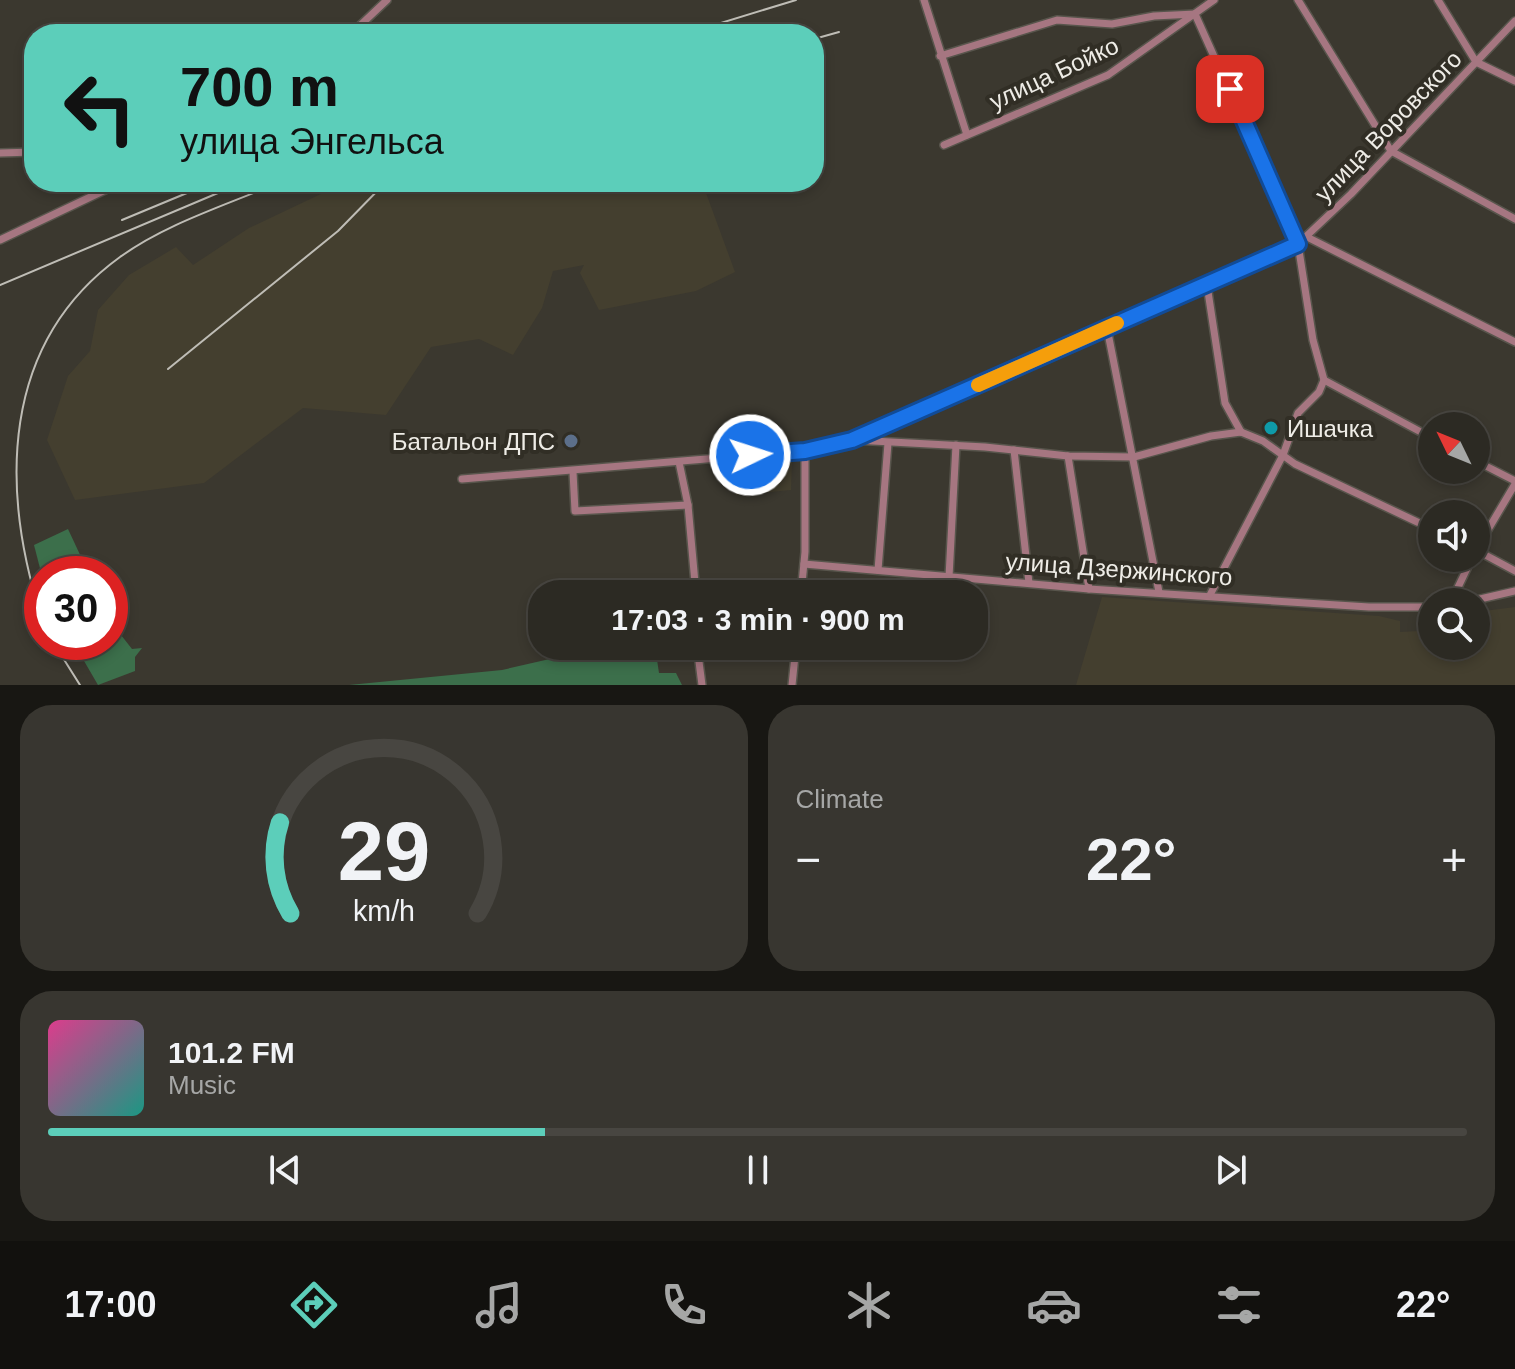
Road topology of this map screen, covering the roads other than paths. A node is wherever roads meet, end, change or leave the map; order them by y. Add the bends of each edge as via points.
1 (387, 0) edge
2 (924, 0) edge
3 (1214, 0) edge
4 (1298, 0) edge
5 (1438, 0) edge
6 (1195, 14) junction
7 (1515, 21) edge
8 (362, 24) edge
9 (940, 56) junction
10 (1476, 62) junction
11 (1515, 81) edge
12 (967, 135) junction
13 (944, 145) dead end
14 (1391, 151) junction
15 (24, 152) edge
16 (0, 153) edge
17 (100, 192) edge
18 (1515, 219) edge
19 (1307, 237) junction
20 (0, 240) edge
21 (1298, 244) junction
22 (1207, 285) junction
23 (1107, 328) junction
24 (1515, 342) edge
25 (1324, 380) junction
26 (1418, 430) edge
27 (1241, 432) junction
28 (852, 440) junction
29 (888, 443) junction
30 (956, 445) junction
31 (1014, 450) junction
32 (805, 451) junction
33 (1283, 455) junction
34 (1068, 456) junction
35 (1134, 457) junction
36 (679, 462) junction
37 (1490, 469) edge
38 (573, 472) junction
39 (462, 479) dead end
40 (1515, 482) edge
41 (688, 505) junction
42 (1418, 522) edge
43 (1490, 526) edge
44 (1490, 558) edge
45 (804, 564) junction
46 (878, 570) junction
47 (1515, 571) edge
48 (949, 577) junction
49 (695, 580) edge
50 (802, 580) edge
51 (1029, 583) junction
52 (1089, 589) junction
53 (1515, 591) edge
54 (1159, 592) junction
55 (1210, 595) junction
56 (1490, 597) edge
57 (1418, 607) edge
58 (699, 660) edge
59 (795, 660) edge
60 (702, 685) edge
61 (792, 685) edge

1 - 8 street
2 - 9 street
3 - 6 street, улица Бойко
4 - 14 street
5 - 10 street
6 - 9 street via 1112,24 1057,20
6 - 12 street, улица Бойко via 1108,75
6 - 21 street
7 - 10 street, улица Воровского
9 - 12 street
10 - 11 street
10 - 14 street, улица Воровского
12 - 13 street, улица Бойко
14 - 18 street
14 - 19 street, улица Воровского
15 - 16 street
17 - 20 street
19 - 21 street, улица Воровского
19 - 24 street
21 - 22 street, улица Воровского
21 - 25 street
22 - 23 street, улица Воровского
22 - 27 street via 1225,403
23 - 28 street, улица Воровского
23 - 35 street
25 - 26 street
25 - 33 street via 1298,413
27 - 33 street
27 - 35 street
28 - 29 street
28 - 32 street, улица Воровского
29 - 30 street
29 - 46 street
30 - 31 street
30 - 48 street
31 - 34 street
31 - 51 street
32 - 36 street, улица Воровского
32 - 45 street
33 - 42 street
33 - 55 street
34 - 35 street
34 - 52 street
35 - 54 street
36 - 38 street, улица Воровского
36 - 41 street
37 - 40 street
38 - 39 street, улица Воровского
38 - 41 street via 575,511
40 - 43 street
41 - 49 street
44 - 47 street
45 - 46 street, улица Дзержинского
45 - 50 street
46 - 48 street, улица Дзержинского
48 - 51 street, улица Дзержинского
51 - 52 street, улица Дзержинского
52 - 54 street, улица Дзержинского
53 - 56 street
54 - 55 street, улица Дзержинского
55 - 57 street, улица Дзержинского
58 - 60 street
59 - 61 street

